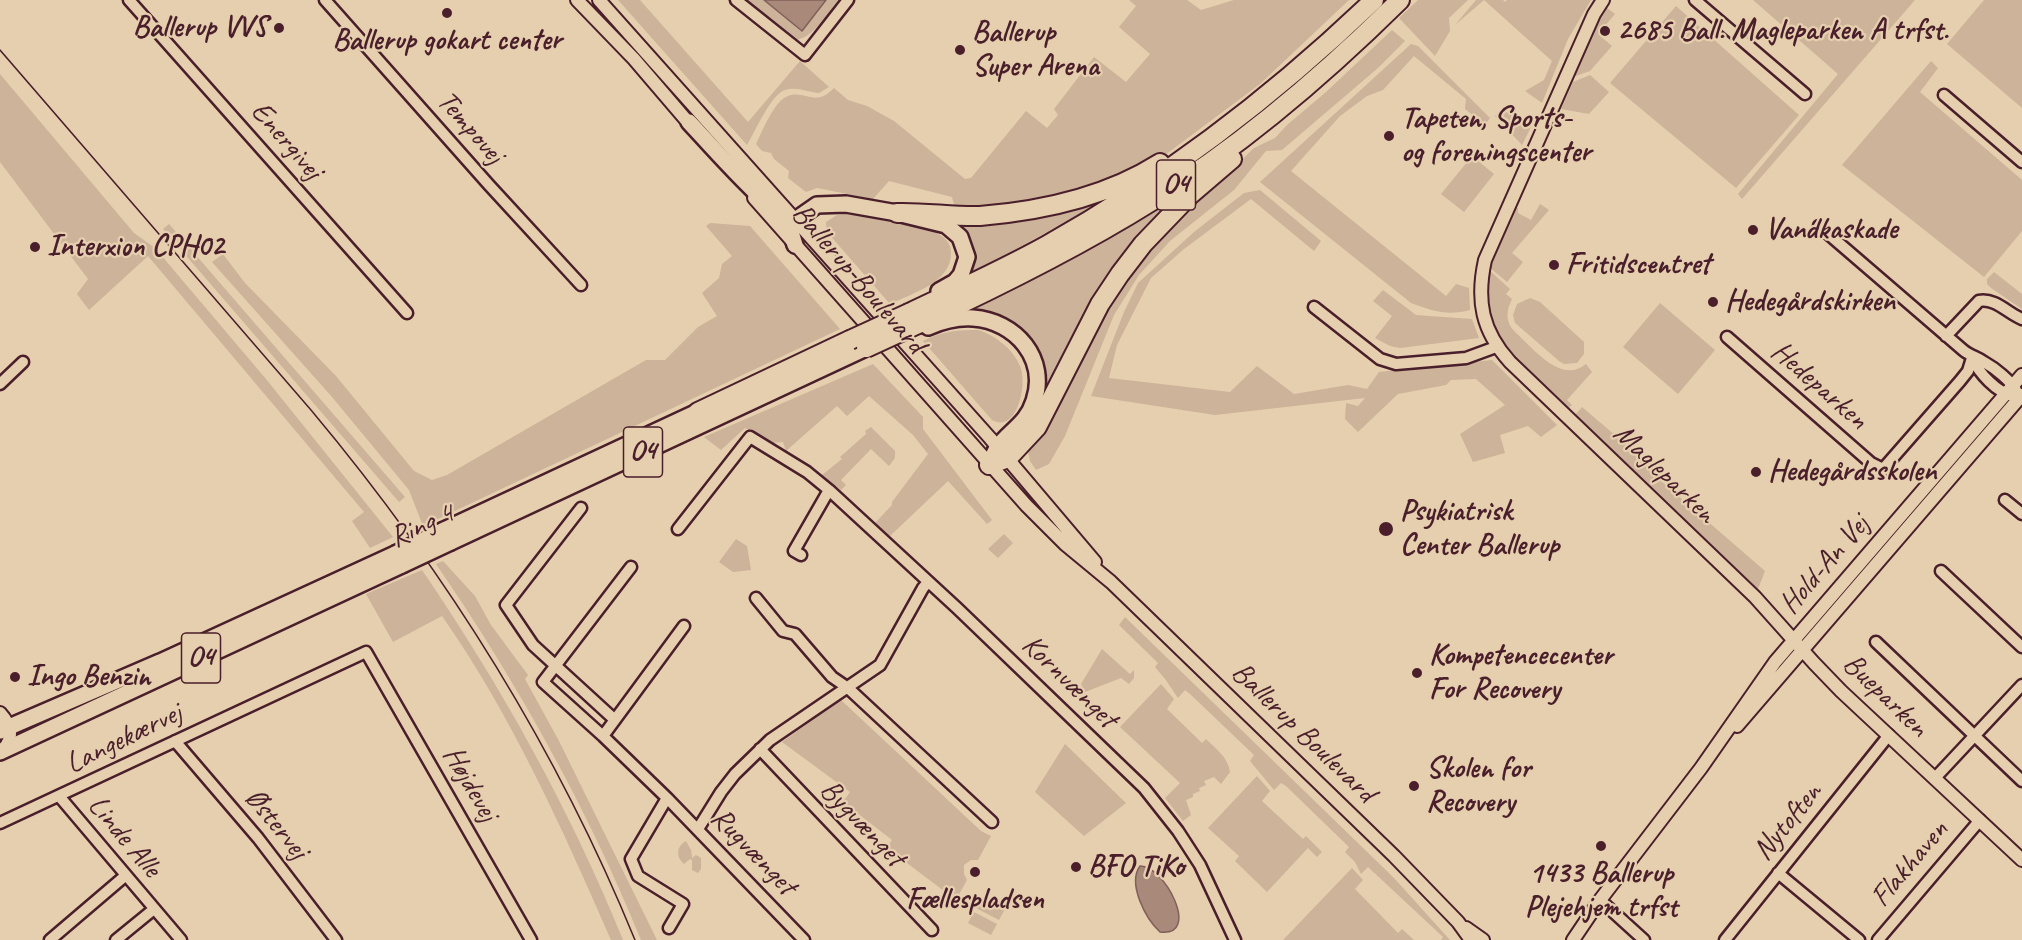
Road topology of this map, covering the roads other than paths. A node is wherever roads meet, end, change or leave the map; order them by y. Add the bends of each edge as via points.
1 (129, 0) edge
2 (325, 0) edge
3 (599, 0) edge
4 (736, 0) edge
5 (848, 0) edge
6 (1374, 0) edge
7 (1400, 0) edge
8 (1603, 0) edge
9 (1695, 0) edge
10 (582, 2) edge
11 (1342, 56) junction
12 (1804, 94) dead end
13 (1944, 95) dead end
14 (1252, 108) junction
15 (689, 122) junction
16 (2022, 162) edge
17 (897, 213) junction
18 (797, 222) junction
19 (1819, 226) dead end
20 (795, 245) junction
21 (581, 285) dead end
22 (1314, 307) dead end
23 (406, 314) dead end
24 (913, 318) junction
25 (2022, 319) edge
26 (1946, 336) junction
27 (1727, 337) dead end
28 (855, 344) junction
29 (1496, 347) junction
30 (1972, 358) junction
31 (23, 362) dead end
32 (2022, 375) edge
33 (0, 384) edge
34 (2015, 393) edge
35 (698, 412) joint
36 (1003, 453) junction
37 (989, 465) junction
38 (829, 490) junction
39 (2005, 500) dead end
40 (581, 508) dead end
41 (2022, 514) edge
42 (678, 530) dead end
43 (448, 536) junction
44 (801, 555) dead end
45 (631, 567) dead end
46 (1941, 572) dead end
47 (928, 582) junction
48 (1111, 582) junction
49 (756, 597) dead end
50 (684, 626) dead end
51 (1876, 642) dead end
52 (1799, 645) junction
53 (2022, 646) edge
54 (366, 652) joint
55 (555, 667) junction
56 (2022, 685) edge
57 (848, 688) junction
58 (0, 713) edge
59 (615, 720) junction
60 (1889, 735) junction
61 (603, 736) junction
62 (1975, 736) junction
63 (175, 741) junction
64 (5, 742) edge
65 (760, 749) junction
66 (1935, 778) junction
67 (2022, 781) edge
68 (59, 796) junction
69 (667, 798) junction
70 (1980, 820) junction
71 (992, 822) dead end
72 (0, 823) edge
73 (698, 829) junction
74 (2022, 860) edge
75 (1778, 873) junction
76 (125, 876) junction
77 (1600, 900) junction
78 (154, 909) junction
79 (1458, 922) junction
80 (669, 928) dead end
81 (932, 930) dead end
82 (1573, 938) edge
83 (50, 940) edge
84 (116, 940) edge
85 (181, 940) edge
86 (336, 940) edge
87 (531, 940) edge
88 (803, 940) edge
89 (1235, 940) edge
90 (1471, 940) edge
91 (1483, 940) edge
92 (1644, 940) edge
93 (1725, 940) edge
94 (1859, 940) edge
95 (1878, 940) edge

1 - 23 street, Energivej
2 - 21 street, Tempovej
3 - 10 street
3 - 18 street, Ballerup Boulevard
4 - 5 street via 805,55
6 - 14 highway, O4
7 - 11 highway, O4
8 - 29 street, Magleparken via 1485,260 1480,283 1482,311
9 - 12 street
10 - 15 street, Ballerup Boulevard
11 - 24 highway, O4 via 1259,126 1153,201 1043,263
11 - 36 highway via 1292,112 1190,195 1143,244 1100,304 1036,427
13 - 16 street
14 - 17 highway via 1153,167 1105,189 1042,208 978,216
14 - 24 highway, O4 via 1143,187 1082,225
15 - 18 main road via 774,210
15 - 20 street, Ballerup Boulevard
17 - 18 main road via 846,204 817,205
17 - 24 main road via 954,230 967,257 955,282
18 - 20 main road via 791,232
18 - 36 street, Ballerup Boulevard
19 - 26 street
20 - 37 street, Ballerup Boulevard
22 - 29 street via 1380,359 1396,364 1467,358
24 - 28 highway, O4, bridge
24 - 36 main road via 996,323 1011,330 1026,345 1038,377 1035,400
25 - 26 street via 1994,302 1979,301
26 - 30 street
27 - 30 street, Hedeparken via 1871,463 1883,469 1960,381
28 - 35 highway, O4
28 - 43 main road, Ring 4 / O4
29 - 52 street, Magleparken via 1755,597
30 - 34 street via 1984,361
31 - 33 street
32 - 34 street, Hold-An Vej
34 - 52 street, Hold-An Vej
35 - 43 main road, Ring 4 / O4
36 - 37 highway
36 - 48 street, Ballerup Boulevard
37 - 48 street, Ballerup Boulevard via 1057,537
38 - 42 street, Kornvænget via 750,437
38 - 44 street via 794,551
38 - 47 street, Kornvænget
39 - 41 street
40 - 55 street via 506,605
43 - 64 main road, Ring 4 / O4, bridge
45 - 55 street, Rugvænget
46 - 53 street
47 - 57 street via 880,665
47 - 89 street, Kornvænget via 1166,813 1200,865
48 - 79 street, Ballerup Boulevard
49 - 57 street via 783,631 795,634 832,676
50 - 59 street
51 - 62 street, Bueparken
52 - 60 street, Bueparken
52 - 77 street, Hold-An Vej
54 - 63 street, Langekærvej
54 - 87 street, Højdevej
55 - 59 street
55 - 61 street, Rugvænget via 543,682
56 - 62 street, Bueparken
57 - 65 street
57 - 71 street
58 - 64 street
59 - 61 street
60 - 66 street, Bueparken
60 - 75 street, Nytoften
61 - 69 street, Rugvænget
62 - 66 street, Bueparken
62 - 67 street, Bueparken
63 - 68 street, Langekærvej
63 - 86 street, Østervej via 258,838
65 - 73 street via 721,792
65 - 81 street, Bygvænget
66 - 70 street, Bueparken
68 - 72 street, Langekærvej
68 - 76 street, Linde Alle
69 - 73 street, Rugvænget
69 - 80 street, Rugvænget via 631,859 638,876 683,904
70 - 74 street, Bueparken
70 - 95 street, Flakhaven
73 - 88 street, Rugvænget
75 - 93 street, Nytoften
75 - 94 street, Flakhaven
76 - 78 street, Linde Alle
76 - 83 street
77 - 82 street, Hold-An Vej
77 - 92 street
78 - 84 street, Linde Alle
78 - 85 street, Linde Alle
79 - 90 street, Ballerup Boulevard
79 - 91 street, Ballerup Boulevard

